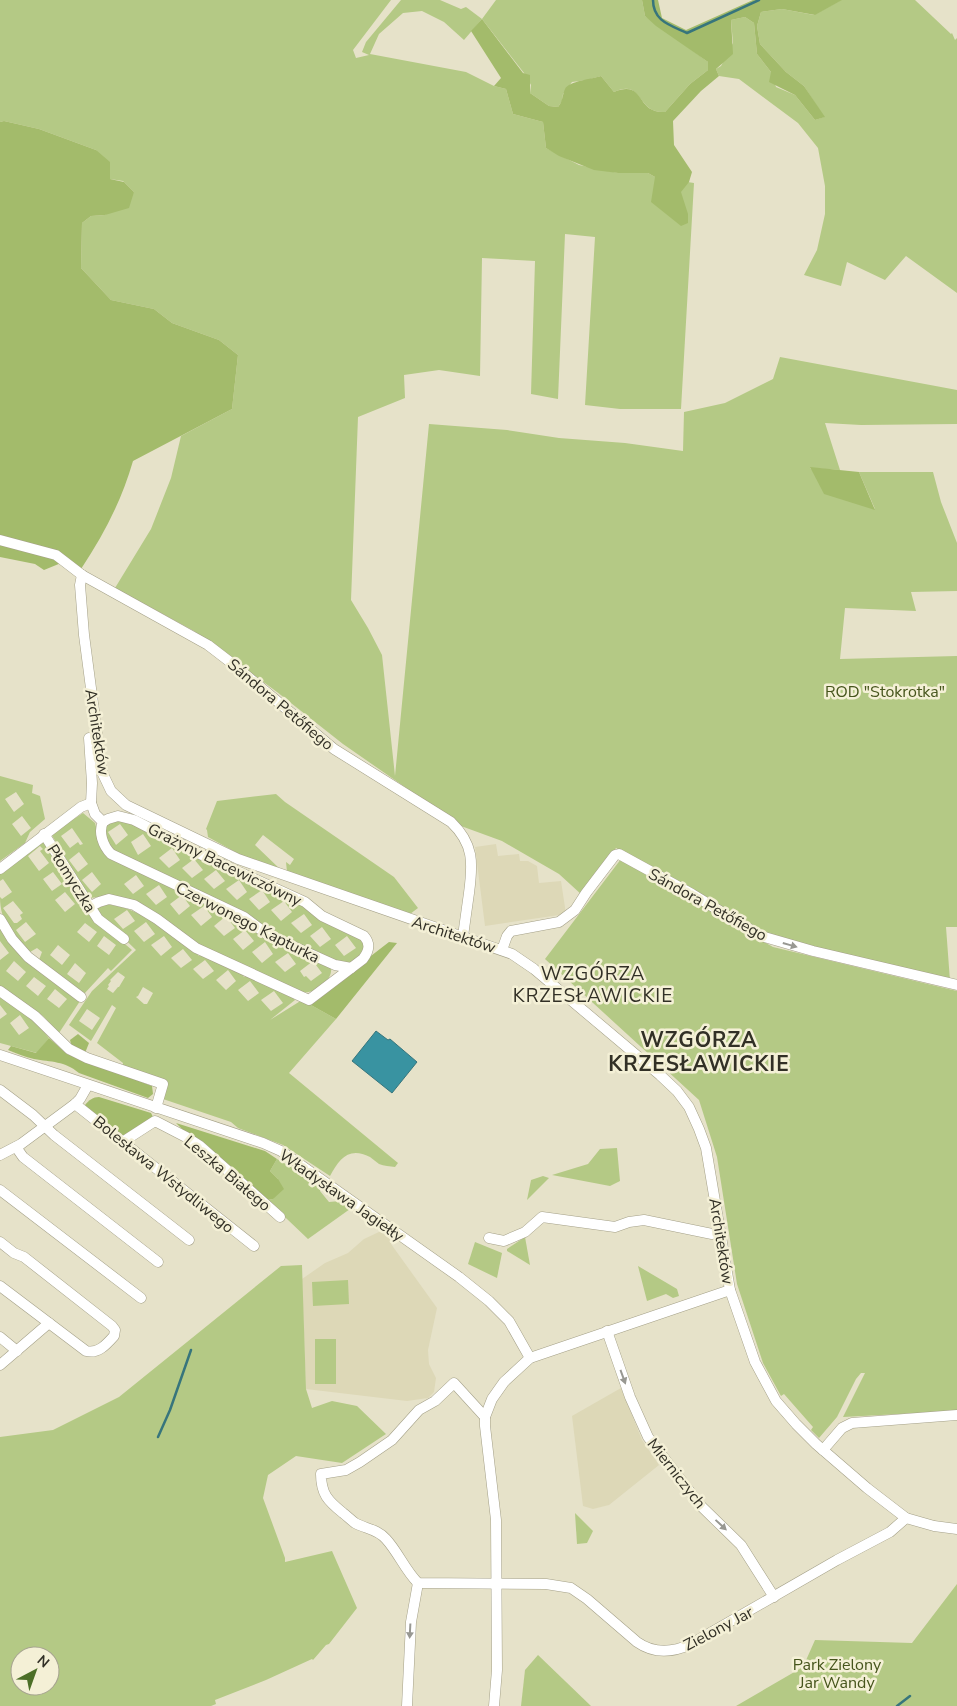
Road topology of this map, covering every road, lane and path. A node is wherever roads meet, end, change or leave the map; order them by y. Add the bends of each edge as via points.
1 (0, 540) edge
2 (82, 575) junction
3 (89, 738) dead end
4 (92, 803) junction
5 (104, 822) junction
6 (44, 834) junction
7 (0, 869) edge
8 (91, 906) junction
9 (0, 919) edge
10 (463, 936) junction
11 (124, 939) dead end
12 (502, 950) junction
13 (335, 965) junction
14 (351, 968) junction
15 (335, 981) junction
16 (957, 985) edge
17 (0, 991) edge
18 (80, 997) dead end
19 (0, 1056) edge
20 (88, 1085) junction
21 (0, 1090) edge
22 (75, 1104) junction
23 (156, 1108) junction
24 (44, 1127) junction
25 (124, 1141) junction
26 (6, 1149) edge
27 (0, 1190) edge
28 (280, 1217) dead end
29 (720, 1233) junction
30 (489, 1238) dead end
31 (189, 1240) dead end
32 (0, 1242) edge
33 (254, 1246) dead end
34 (158, 1262) dead end
35 (0, 1286) edge
36 (730, 1290) junction
37 (140, 1298) dead end
38 (49, 1323) junction
39 (607, 1331) junction
40 (0, 1337) edge
41 (17, 1351) junction
42 (530, 1358) junction
43 (0, 1365) edge
44 (957, 1415) edge
45 (485, 1417) junction
46 (823, 1450) junction
47 (906, 1518) junction
48 (957, 1529) edge
49 (418, 1583) junction
50 (498, 1584) junction
51 (774, 1597) junction
52 (407, 1706) edge
53 (494, 1706) edge

1 - 2 street, Sándora Petőfiego via 56,556
2 - 10 street, Sándora Petőfiego via 208,646 234,664 334,750 442,816 460,831 470,851 472,867
2 - 10 street, Architektów via 84,635 102,772 107,786 117,798 238,859
3 - 4 street
4 - 5 street via 95,814
4 - 6 street via 81,806
5 - 13 street, Czerwonego Kapturka via 100,833 111,854 244,917 268,934
5 - 14 street, Grażyny Bacewiczówny via 118,816 134,820 305,902 322,916 361,934 368,941 367,954
6 - 7 street
6 - 8 street, Płomyczka
8 - 11 street, Płomyczka via 98,919
8 - 15 street via 109,900 134,905 196,948 310,1000
9 - 18 street via 28,957
10 - 12 street, Architektów
12 -> 16 street, Sándora Petőfiego via 511,931 559,922 575,910 615,855 619,854 761,936
12 - 29 street, Architektów via 534,969 680,1095 706,1148
13 - 14 street, Czerwonego Kapturka
13 - 15 street, Czerwonego Kapturka
14 - 15 street
17 - 23 street via 35,1016 69,1050 163,1084
19 - 20 street, Władysława Jagiełły
20 - 22 street
20 - 23 street, Władysława Jagiełły
21 - 24 street
22 - 24 street
22 - 25 street, Bolesława Wstydliwego
23 - 42 street, Władysława Jagiełły via 271,1146 296,1160 485,1297 513,1326
24 - 26 street
24 - 31 street
25 - 28 street, Leszka Białego via 155,1120 200,1146
25 - 33 street, Bolesława Wstydliwego
26 - 34 street via 23,1157
27 - 37 street
29 - 30 street via 644,1220 615,1227 542,1216 531,1228 504,1242
29 - 36 street, Architektów
32 - 38 street via 24,1257 115,1330 112,1339 98,1351 91,1352
35 - 38 street
36 - 39 street
36 - 46 street, Architektów via 754,1362 767,1386 786,1413
38 - 41 street
39 - 42 street
39 -> 51 street, Mierniczych via 648,1438 701,1506 741,1545
40 - 41 street
41 - 43 street
42 - 45 street via 504,1382
44 - 46 street via 852,1423 842,1428
45 - 49 street via 454,1383 435,1401 419,1410 392,1440 360,1462 346,1470 321,1474 321,1485 330,1502 355,1522 376,1530 386,1539
45 - 50 street via 496,1520
46 - 47 street, Architektów
47 - 48 street, Architektów
47 - 51 street, Zielony Jar via 890,1532
49 - 50 street, Zielony Jar
49 -> 52 street via 411,1622
50 - 51 street, Zielony Jar via 546,1584 571,1588 637,1642 654,1651 683,1648
50 - 53 street

